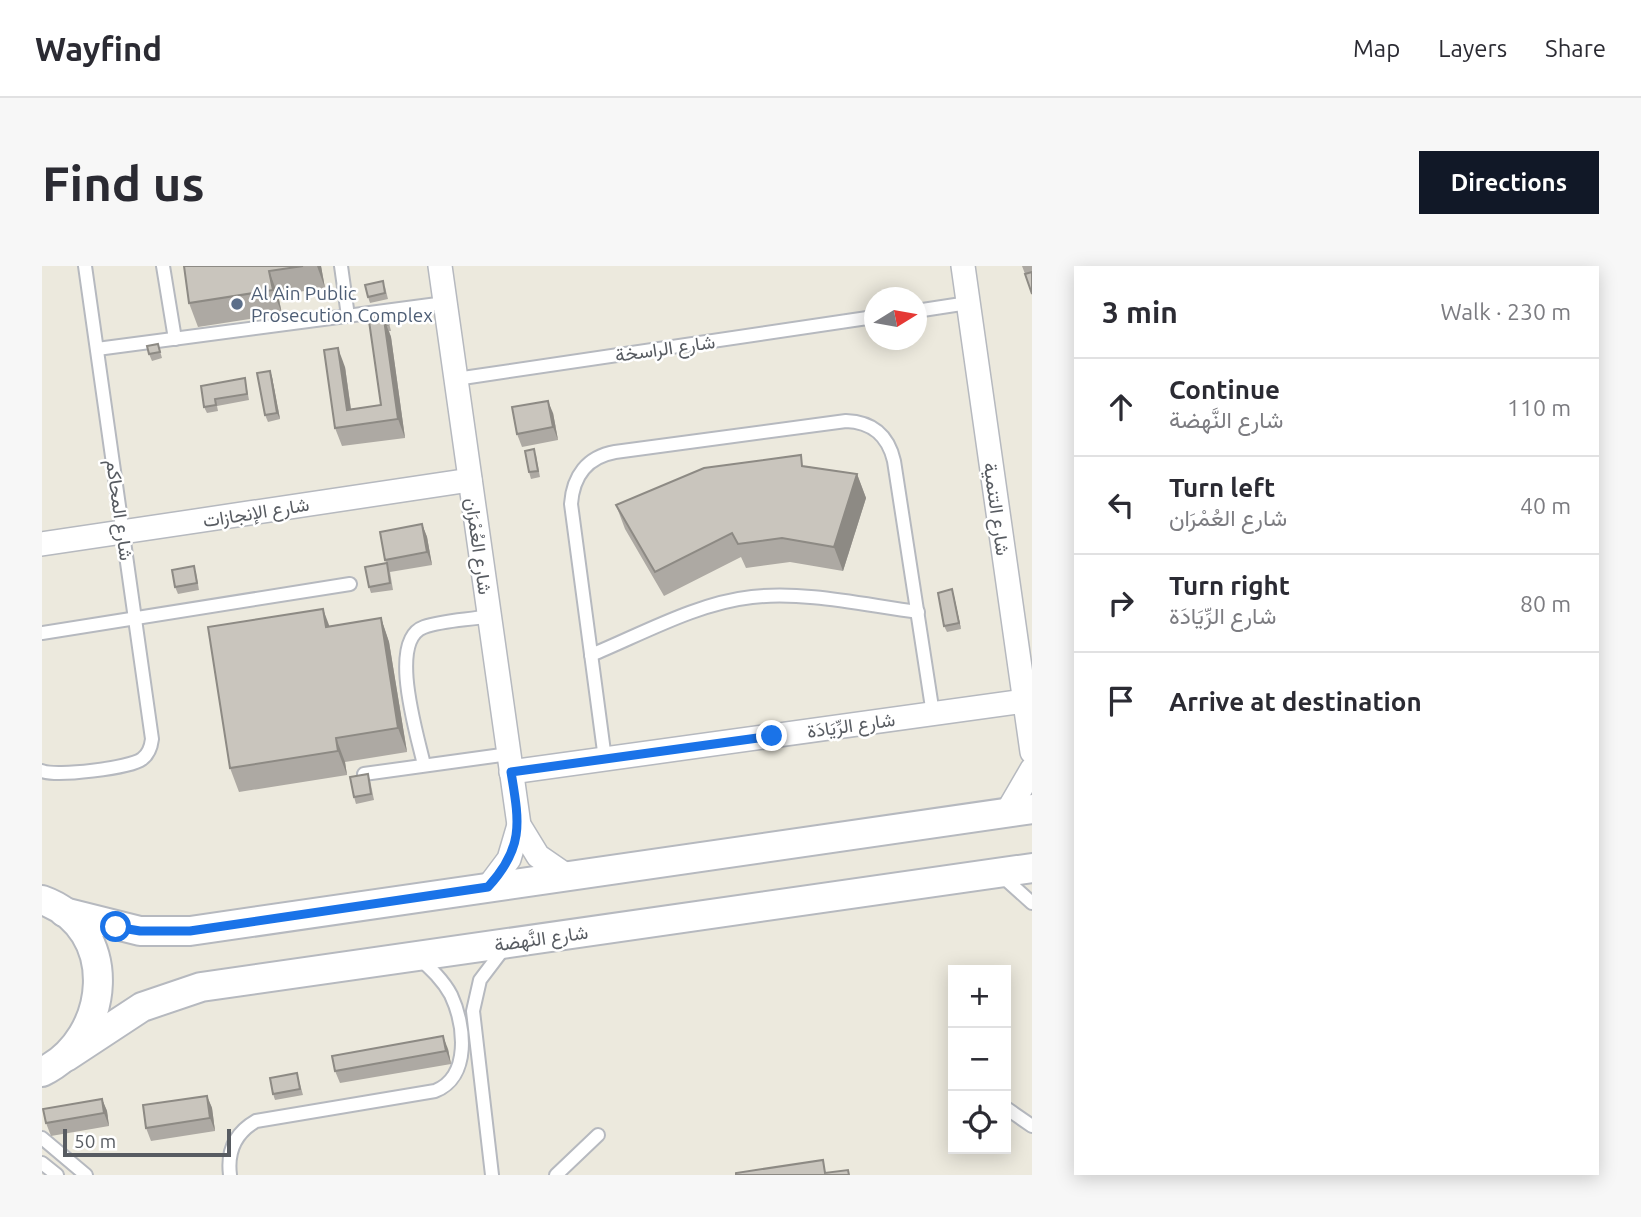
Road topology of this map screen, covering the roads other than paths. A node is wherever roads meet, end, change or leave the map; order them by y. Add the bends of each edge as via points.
1 (85, 266) edge
2 (163, 266) edge
3 (341, 266) edge
4 (440, 266) edge
5 (963, 266) edge
6 (445, 303) junction
7 (968, 303) junction
8 (927, 309) edge
9 (348, 316) junction
10 (864, 318) edge
11 (175, 339) junction
12 (97, 349) junction
13 (456, 379) junction
14 (470, 480) junction
15 (123, 532) junction
16 (42, 544) edge
17 (350, 584) dead end
18 (918, 612) junction
19 (489, 616) junction
20 (135, 617) junction
21 (42, 632) edge
22 (591, 655) junction
23 (1024, 701) junction
24 (933, 714) junction
25 (1032, 752) edge
26 (605, 759) junction
27 (510, 763) junction
28 (424, 765) junction
29 (1032, 769) edge
30 (42, 771) edge
31 (364, 774) edge
32 (1019, 811) edge
33 (519, 825) junction
34 (1032, 867) edge
35 (996, 873) junction
36 (567, 876) junction
37 (488, 887) junction
38 (50, 902) edge
39 (1032, 903) edge
40 (510, 942) junction
41 (416, 956) junction
42 (475, 1036) junction
43 (460, 1038) junction
44 (66, 1057) junction
45 (42, 1072) edge
46 (1011, 1111) edge
47 (1032, 1126) edge
48 (598, 1135) dead end
49 (42, 1138) edge
50 (42, 1163) edge
51 (57, 1175) edge
52 (86, 1175) edge
53 (230, 1175) edge
54 (492, 1175) edge
55 (556, 1175) edge

1 - 12 lane, شارع المحاكم
2 - 11 lane
3 - 9 lane
4 - 6 street, شارع العُمْرَان
5 - 7 street, شارع التنمية
6 - 9 lane
6 - 13 street, شارع العُمْرَان
7 - 8 lane
7 - 23 street, شارع التنمية
9 - 11 lane
10 - 13 lane, شارع الراسخة
11 - 12 lane
12 - 15 lane, شارع المحاكم
13 - 14 street, شارع العُمْرَان
14 - 15 street, شارع الإنجازات
14 - 19 street, شارع العُمْرَان
15 - 16 street, شارع الإنجازات
15 - 20 lane, شارع المحاكم
17 - 20 lane
18 - 22 lane via 793,596 751,597 712,606
18 - 22 lane via 891,449 873,427 860,421 832,422 615,452 590,461 576,480 571,504
18 - 24 lane
19 - 27 street, شارع العُمْرَان
19 - 28 lane via 424,627 411,637 407,685
20 - 21 lane
20 - 30 lane, شارع المحاكم via 152,739 148,753 136,762 60,774
22 - 26 lane
23 - 24 street, شارع الرِّيَادَة
23 - 25 street, شارع التنمية
24 - 26 street, شارع الرِّيَادَة
26 - 27 street, شارع الرِّيَادَة
27 - 28 lane
27 - 33 street, شارع العُمْرَان
28 - 31 lane
29 - 32 street
32 - 36 street
33 - 36 street, شارع العُمْرَان via 538,856
33 - 37 street, شارع العُمْرَان via 509,859
34 - 35 street, شارع النَّهضة
35 - 39 lane
35 - 40 street, شارع النَّهضة
36 - 37 street
37 - 38 street via 166,932 116,927
38 - 44 street via 83,932 95,957 99,984 96,1011 85,1036
40 - 41 street, شارع النَّهضة
40 - 42 lane via 488,967 475,993
41 - 43 lane via 451,995
41 - 44 street, شارع النَّهضة via 211,985 172,995 118,1020
42 - 43 lane
42 - 54 lane
43 - 53 lane via 460,1067 446,1087 256,1121 232,1146
44 - 45 street, شارع النَّهضة
46 - 47 lane
48 - 55 lane
49 - 52 lane
50 - 51 lane

